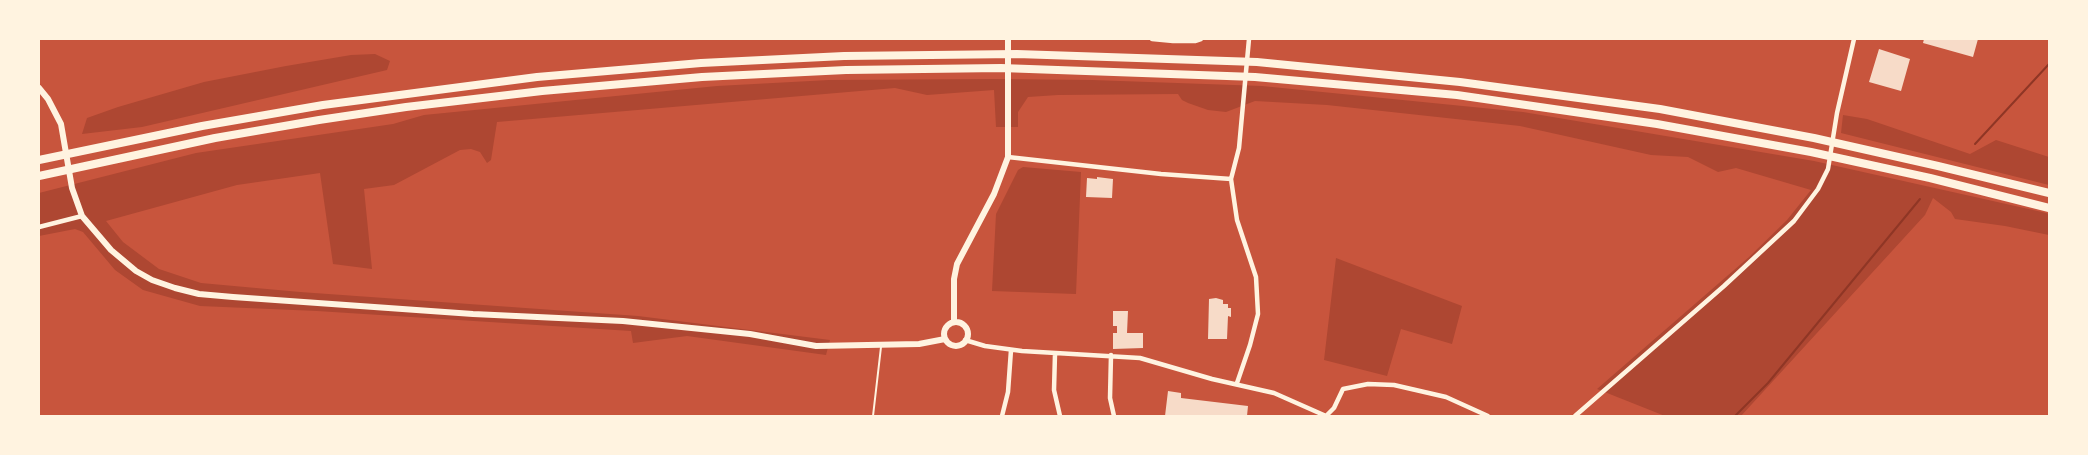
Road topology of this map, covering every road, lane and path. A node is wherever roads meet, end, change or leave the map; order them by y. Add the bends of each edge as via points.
1 (1008, 39) edge
2 (1152, 39) edge
3 (1201, 39) edge
4 (1249, 39) edge
5 (1854, 39) edge
6 (39, 88) edge
7 (1008, 157) junction
8 (39, 160) edge
9 (39, 176) edge
10 (1231, 179) junction
11 (2049, 193) edge
12 (2049, 208) edge
13 (82, 216) junction
14 (39, 227) edge
15 (954, 322) junction
16 (945, 339) junction
17 (966, 340) junction
18 (881, 346) junction
19 (1011, 350) junction
20 (1055, 354) junction
21 (1111, 355) junction
22 (1237, 383) junction
23 (873, 416) edge
24 (1002, 416) edge
25 (1060, 416) edge
26 (1114, 416) edge
27 (1326, 416) edge
28 (1488, 416) edge
29 (1575, 416) edge

1 - 7 main road
2 - 3 street
4 - 10 street via 1239,148
5 - 29 street via 1828,169 1818,189 1794,220
6 - 13 main road via 62,124 72,188
7 - 10 street
7 - 15 main road via 994,194 957,264
8 - 11 highway via 323,105 537,77 820,57 1017,54 1236,61 1460,82 1660,109 1814,138
9 - 12 highway via 320,120 542,91 846,70 1017,68 1255,77 1457,95 1657,123 1811,152
10 - 22 street via 1237,220 1256,278 1257,314
13 - 14 street
13 - 18 main road via 135,271 199,294 623,321 750,334 816,346
15 - 16 main road via 946,326
15 - 17 main road via 966,328
16 - 17 main road via 954,345
16 - 18 main road
17 - 19 street
18 - 23 lane
19 - 20 street
19 - 24 street
20 - 21 street
20 - 25 street via 1054,390
21 - 22 street via 1140,358
21 - 26 street via 1110,398
22 - 27 street via 1274,393
27 - 28 street via 1343,388 1368,384 1394,385 1446,397

